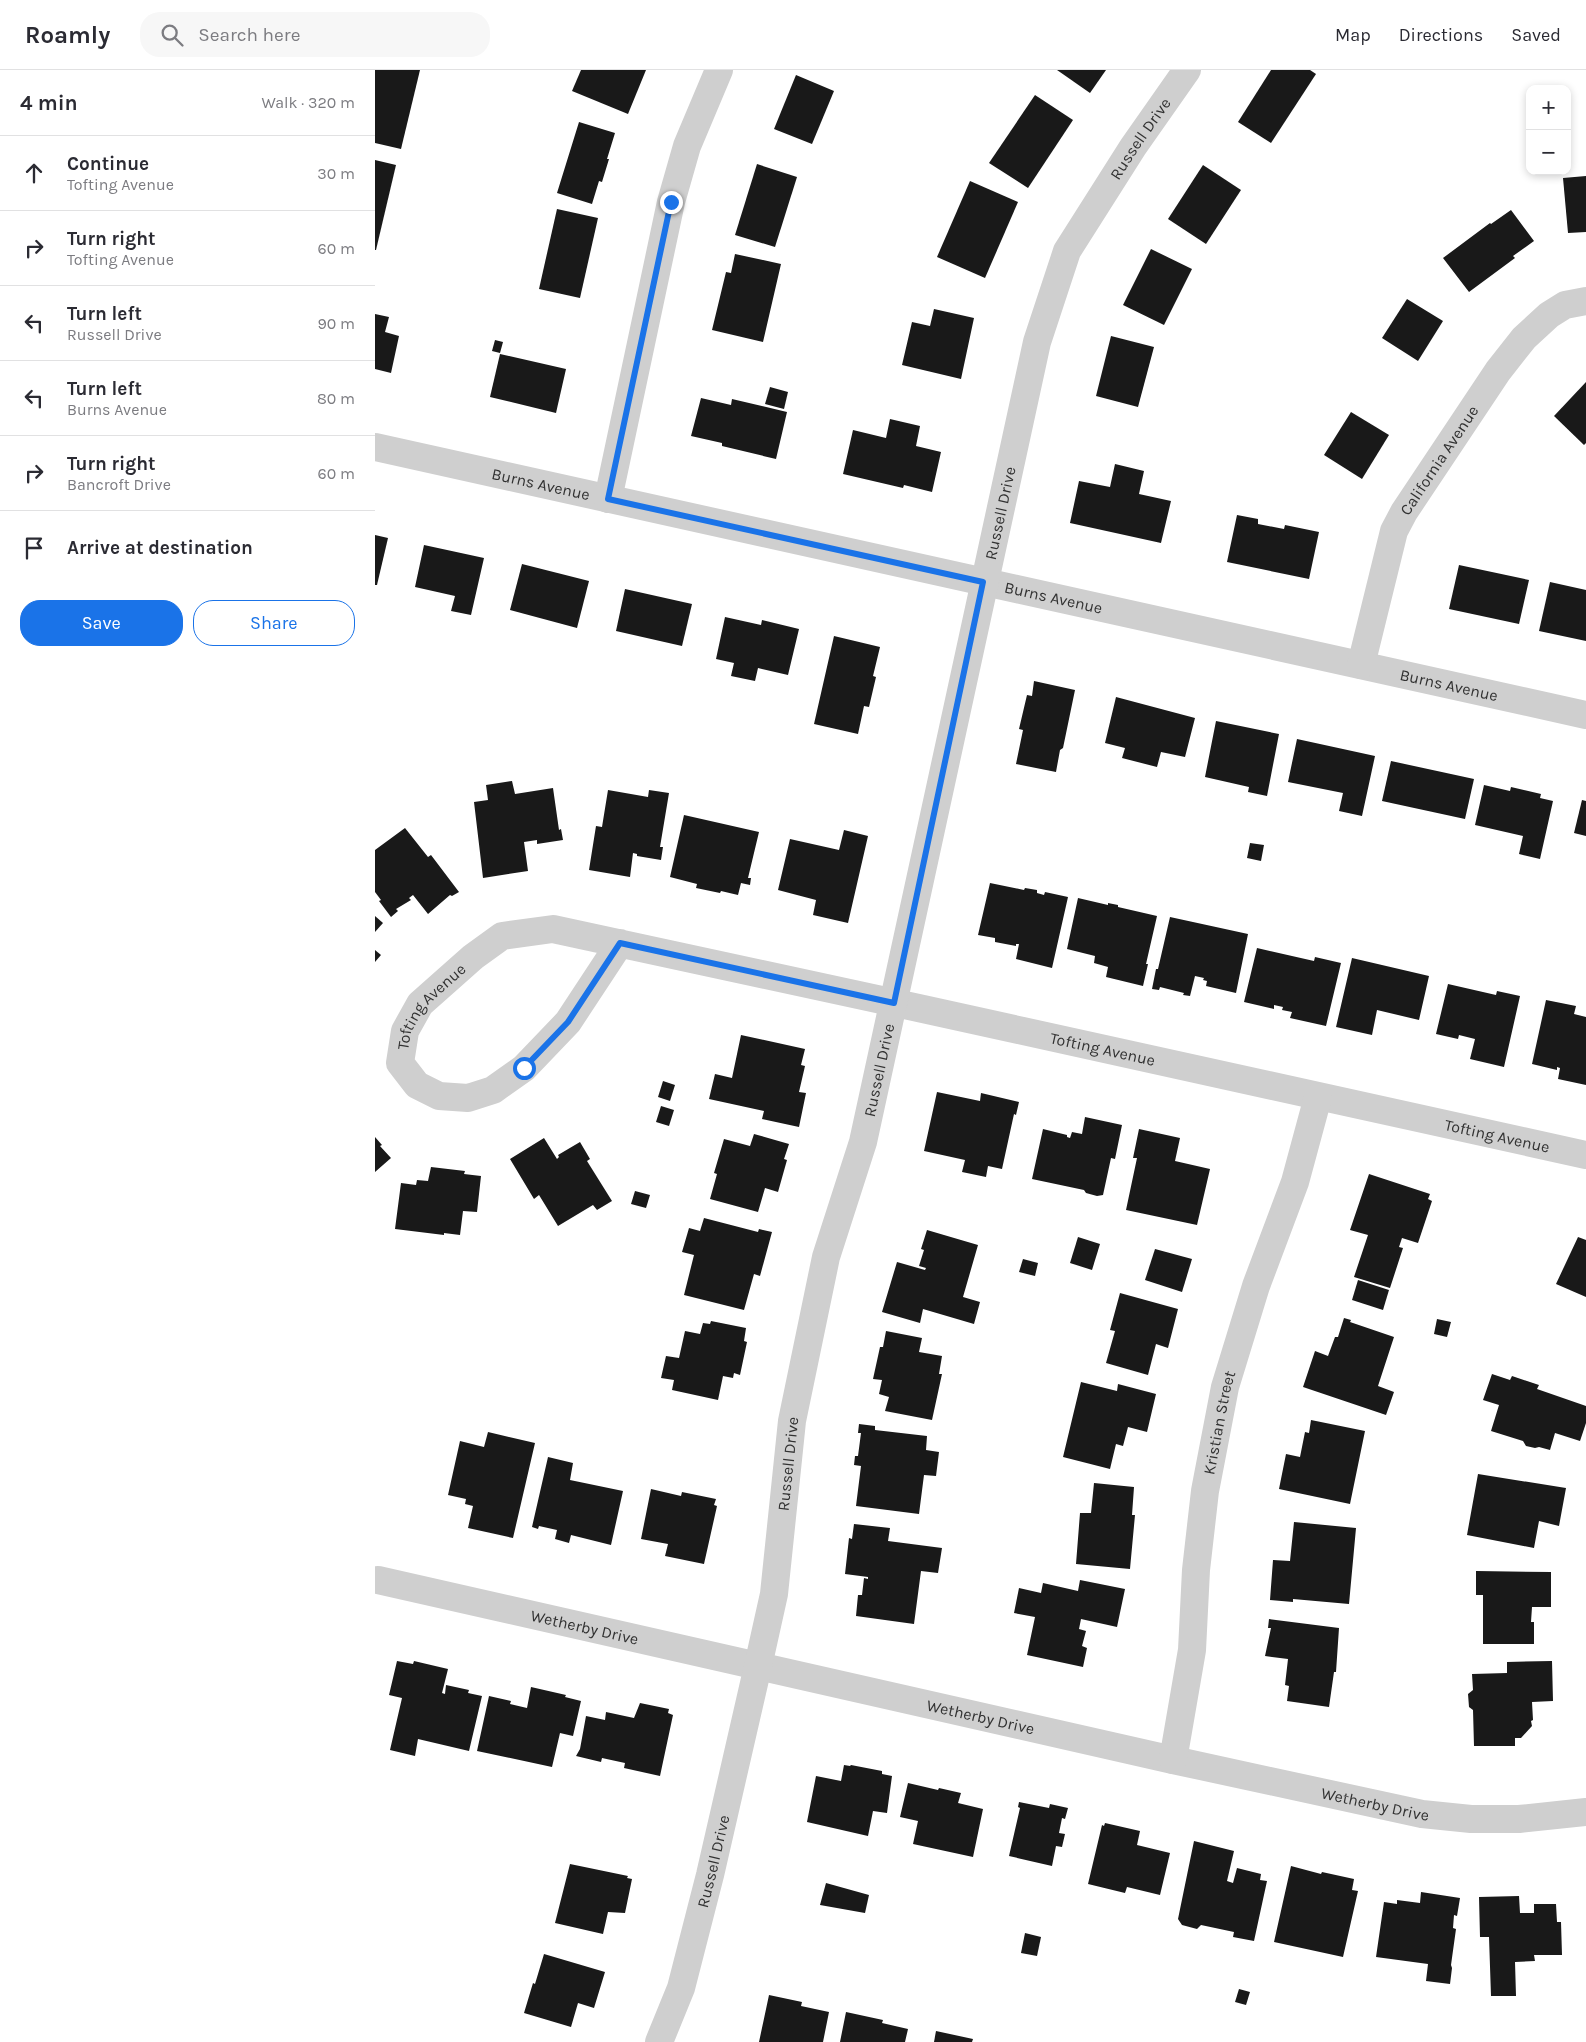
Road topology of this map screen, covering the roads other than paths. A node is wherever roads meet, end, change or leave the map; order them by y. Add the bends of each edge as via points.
1 (719, 70) edge
2 (1187, 70) edge
3 (1586, 301) edge
4 (375, 447) edge
5 (608, 499) junction
6 (983, 582) junction
7 (1361, 665) junction
8 (1586, 715) edge
9 (620, 943) junction
10 (894, 1003) junction
11 (1318, 1097) junction
12 (1586, 1156) edge
13 (376, 1575) edge
14 (758, 1666) junction
15 (1173, 1760) junction
16 (1586, 1812) edge
17 (659, 2042) edge

1 - 5 street via 687,146 671,202
2 - 6 street, Russell Drive via 1067,251 1037,342
3 - 7 street, California Avenue via 1565,305 1524,338 1498,371 1404,512 1394,531
4 - 5 street, Burns Avenue
5 - 6 street, Burns Avenue
6 - 7 street, Burns Avenue
6 - 10 street, Russell Drive
7 - 8 street, Burns Avenue
9 - 9 street, Tofting Avenue via 568,1022 524,1068 493,1090 468,1098 439,1096 417,1085 401,1063 405,1031 420,1004 502,936 553,929
9 - 10 street, Tofting Avenue
10 - 11 street, Tofting Avenue
10 - 14 street, Russell Drive via 863,1142 826,1257 796,1401 774,1594
11 - 12 street, Tofting Avenue
11 - 15 street, Kristian Street via 1295,1182 1225,1387 1205,1491 1192,1650
13 - 14 street, Wetherby Drive
14 - 15 street, Wetherby Drive
14 - 17 street, Russell Drive via 681,1988
15 - 16 street, Wetherby Drive via 1422,1814 1519,1820

